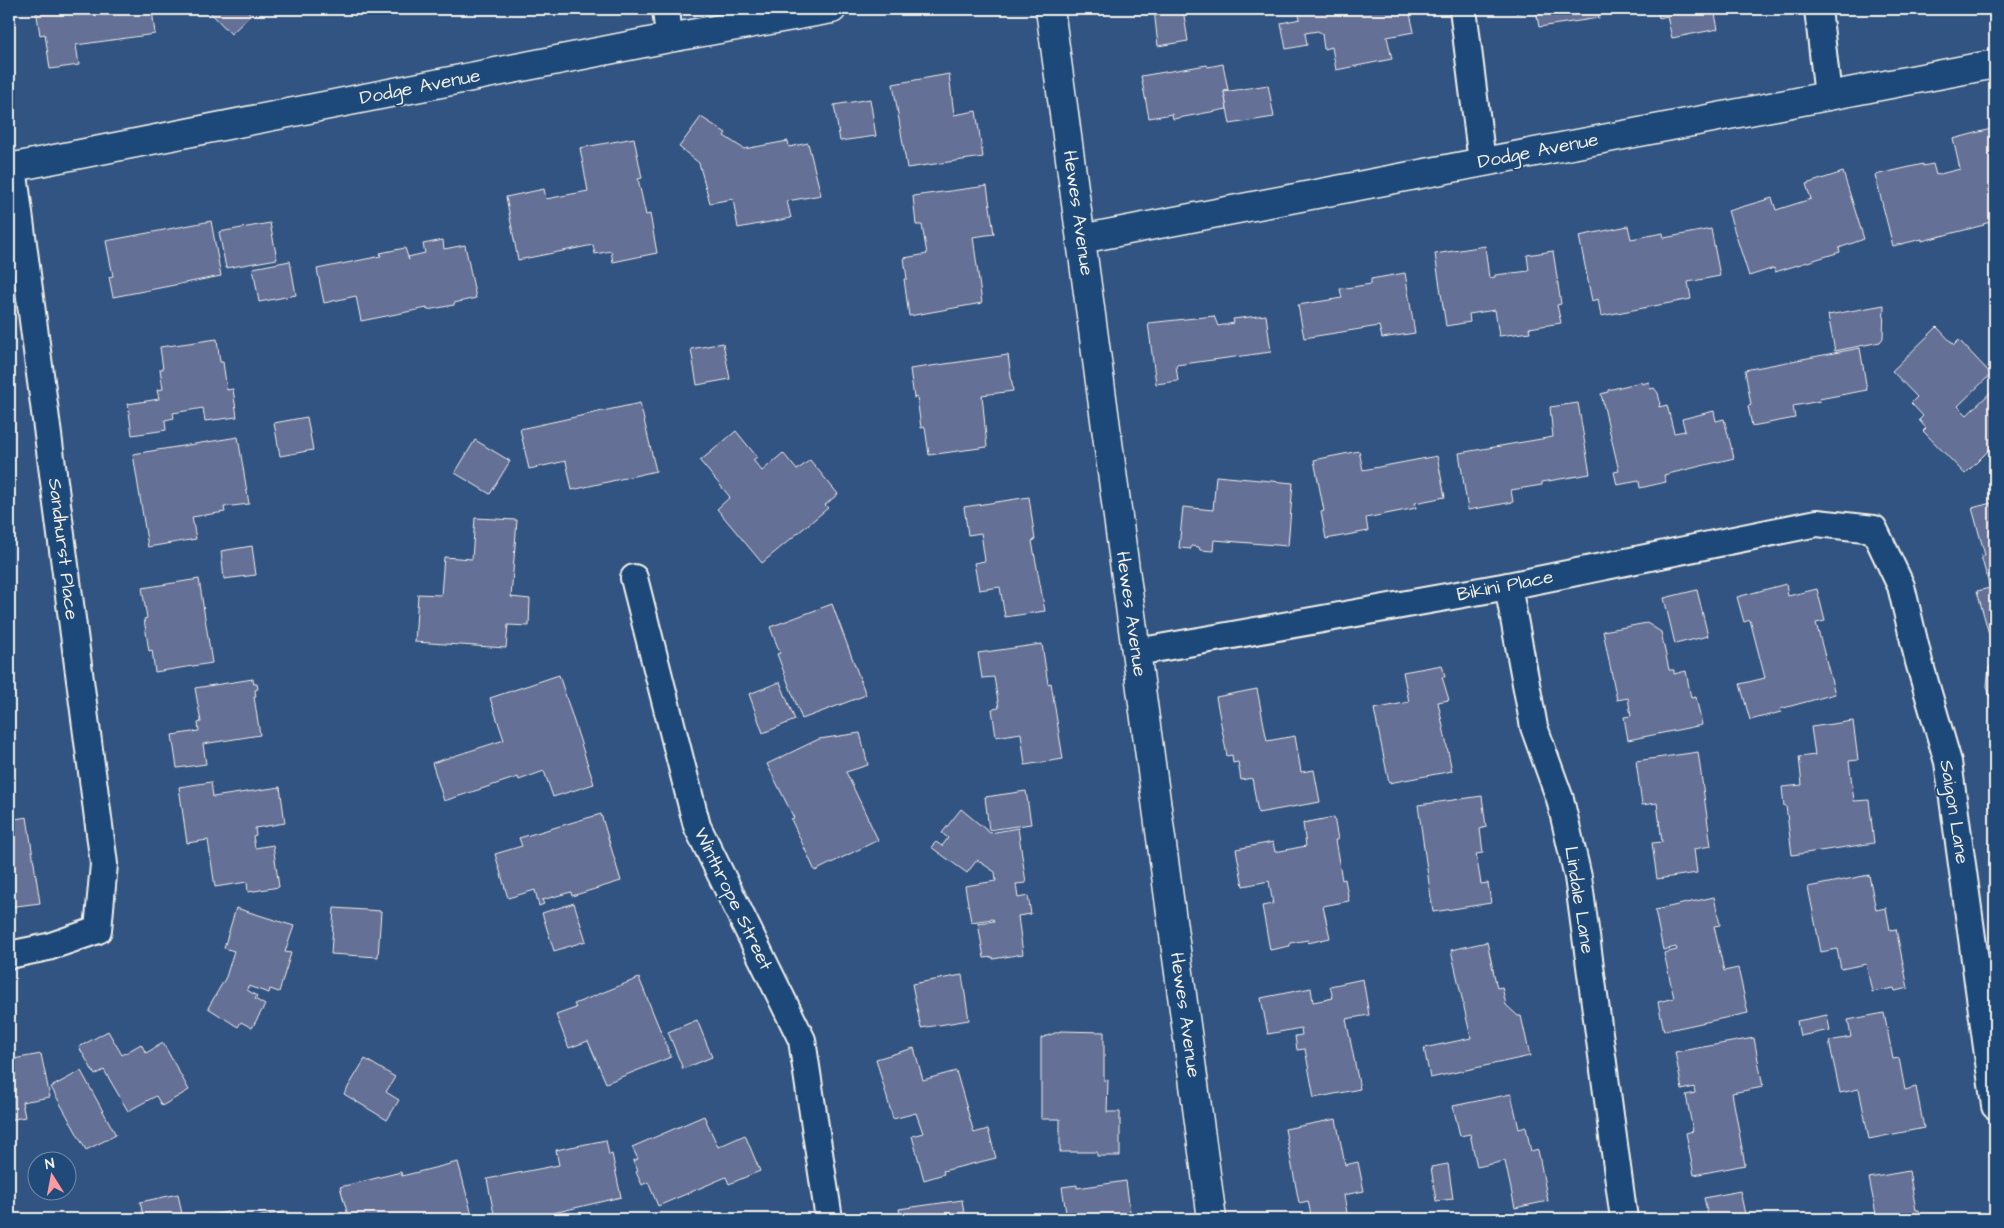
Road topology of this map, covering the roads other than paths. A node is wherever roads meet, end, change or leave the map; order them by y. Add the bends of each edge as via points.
1 (666, 9) edge
2 (832, 9) edge
3 (1050, 9) edge
4 (1463, 9) edge
5 (1818, 9) edge
6 (669, 38) junction
7 (1995, 64) edge
8 (1828, 96) junction
9 (1482, 162) junction
10 (11, 168) edge
11 (1081, 239) junction
12 (1874, 529) joint
13 (634, 578) dead end
14 (1508, 586) junction
15 (1136, 652) junction
16 (9, 955) edge
17 (1995, 1106) edge
18 (829, 1219) edge
19 (1212, 1219) edge
20 (1624, 1219) edge

1 - 6 street
2 - 6 street, Dodge Avenue
3 - 11 street, Hewes Avenue
4 - 9 street
5 - 8 street
6 - 10 street, Dodge Avenue
7 - 8 street, Dodge Avenue
8 - 9 street, Dodge Avenue
9 - 11 street, Dodge Avenue
10 - 16 street, Sandhurst Place via 104,864 98,930 48,948
11 - 15 street, Hewes Avenue
12 - 14 street, Bikini Place via 1817,523
12 - 17 street, Saigon Lane via 1901,586 1948,762
13 - 18 street, Winthrope Street via 697,826 802,1040
14 - 15 street, Bikini Place
14 - 20 street, Lindale Lane via 1534,727 1560,799 1578,877
15 - 19 street, Hewes Avenue

